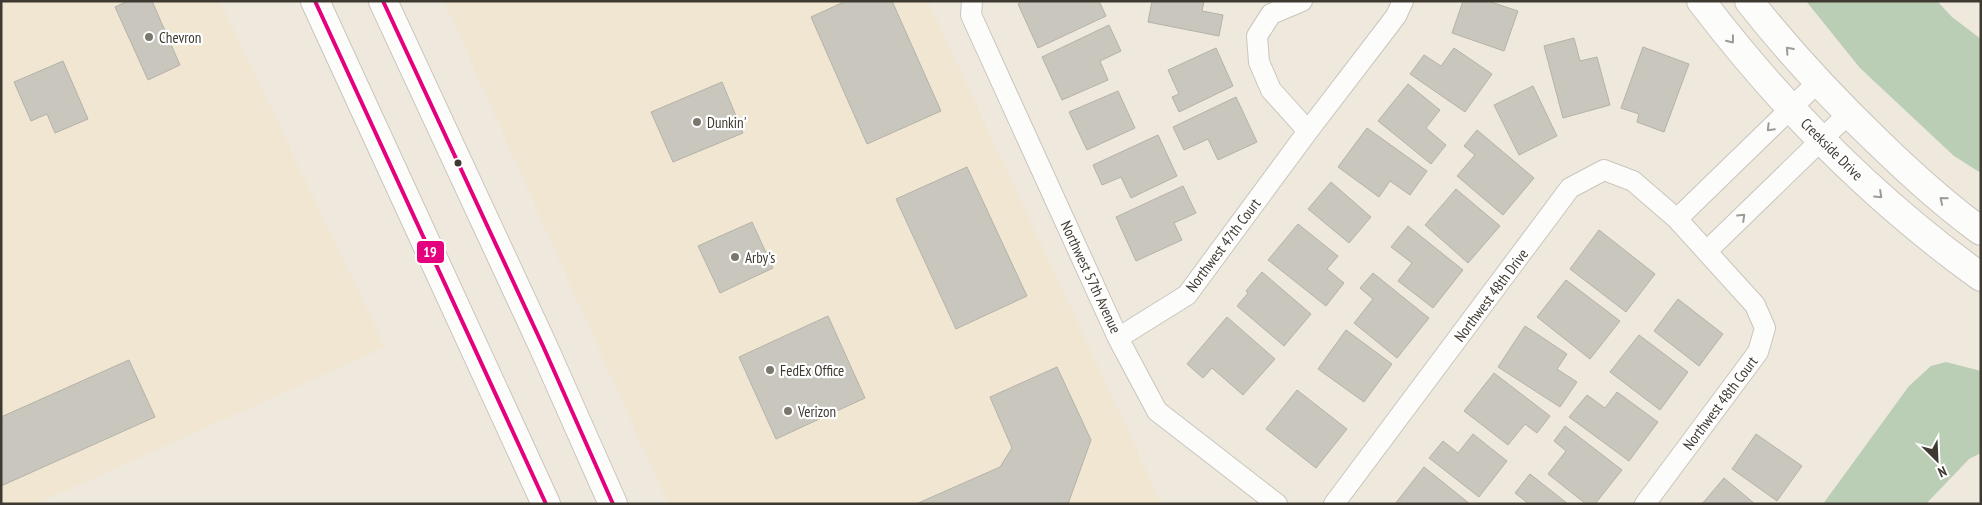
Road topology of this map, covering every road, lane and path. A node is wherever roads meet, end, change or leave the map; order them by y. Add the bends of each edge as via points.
1 (315, 1) edge
2 (383, 1) edge
3 (972, 1) edge
4 (1302, 1) edge
5 (1403, 1) edge
6 (1701, 1) edge
7 (1749, 1) edge
8 (1818, 82) junction
9 (1790, 108) junction
10 (1848, 114) junction
11 (1308, 131) junction
12 (1822, 139) junction
13 (1677, 219) junction
14 (1981, 231) edge
15 (1707, 251) junction
16 (1981, 277) edge
17 (1118, 338) junction
18 (546, 504) edge
19 (612, 504) edge
20 (1277, 504) edge
21 (1334, 504) edge
22 (1645, 504) edge

1 - 18 main road
2 - 19 main road via 525,306
3 - 17 street, Northwest 57th Avenue via 971,15
4 - 11 street via 1271,14 1257,36 1259,62 1271,90
5 - 11 street, Northwest 47th Court via 1396,16
6 -> 9 main road, Creekside Drive
8 -> 7 main road
8 - 9 street
8 - 10 main road
9 - 12 main road, Creekside Drive
9 -> 13 street
10 - 12 street
14 -> 10 main road via 1911,174
11 - 17 street, Northwest 47th Court via 1187,295
15 -> 12 street
12 -> 16 main road, Creekside Drive via 1904,218
13 - 15 street, Northwest 48th Drive
13 - 21 street, Northwest 48th Drive via 1634,181 1604,170 1570,188
15 - 22 street, Northwest 48th Court via 1755,305 1765,328 1758,352
17 - 20 street, Northwest 57th Avenue via 1157,412

